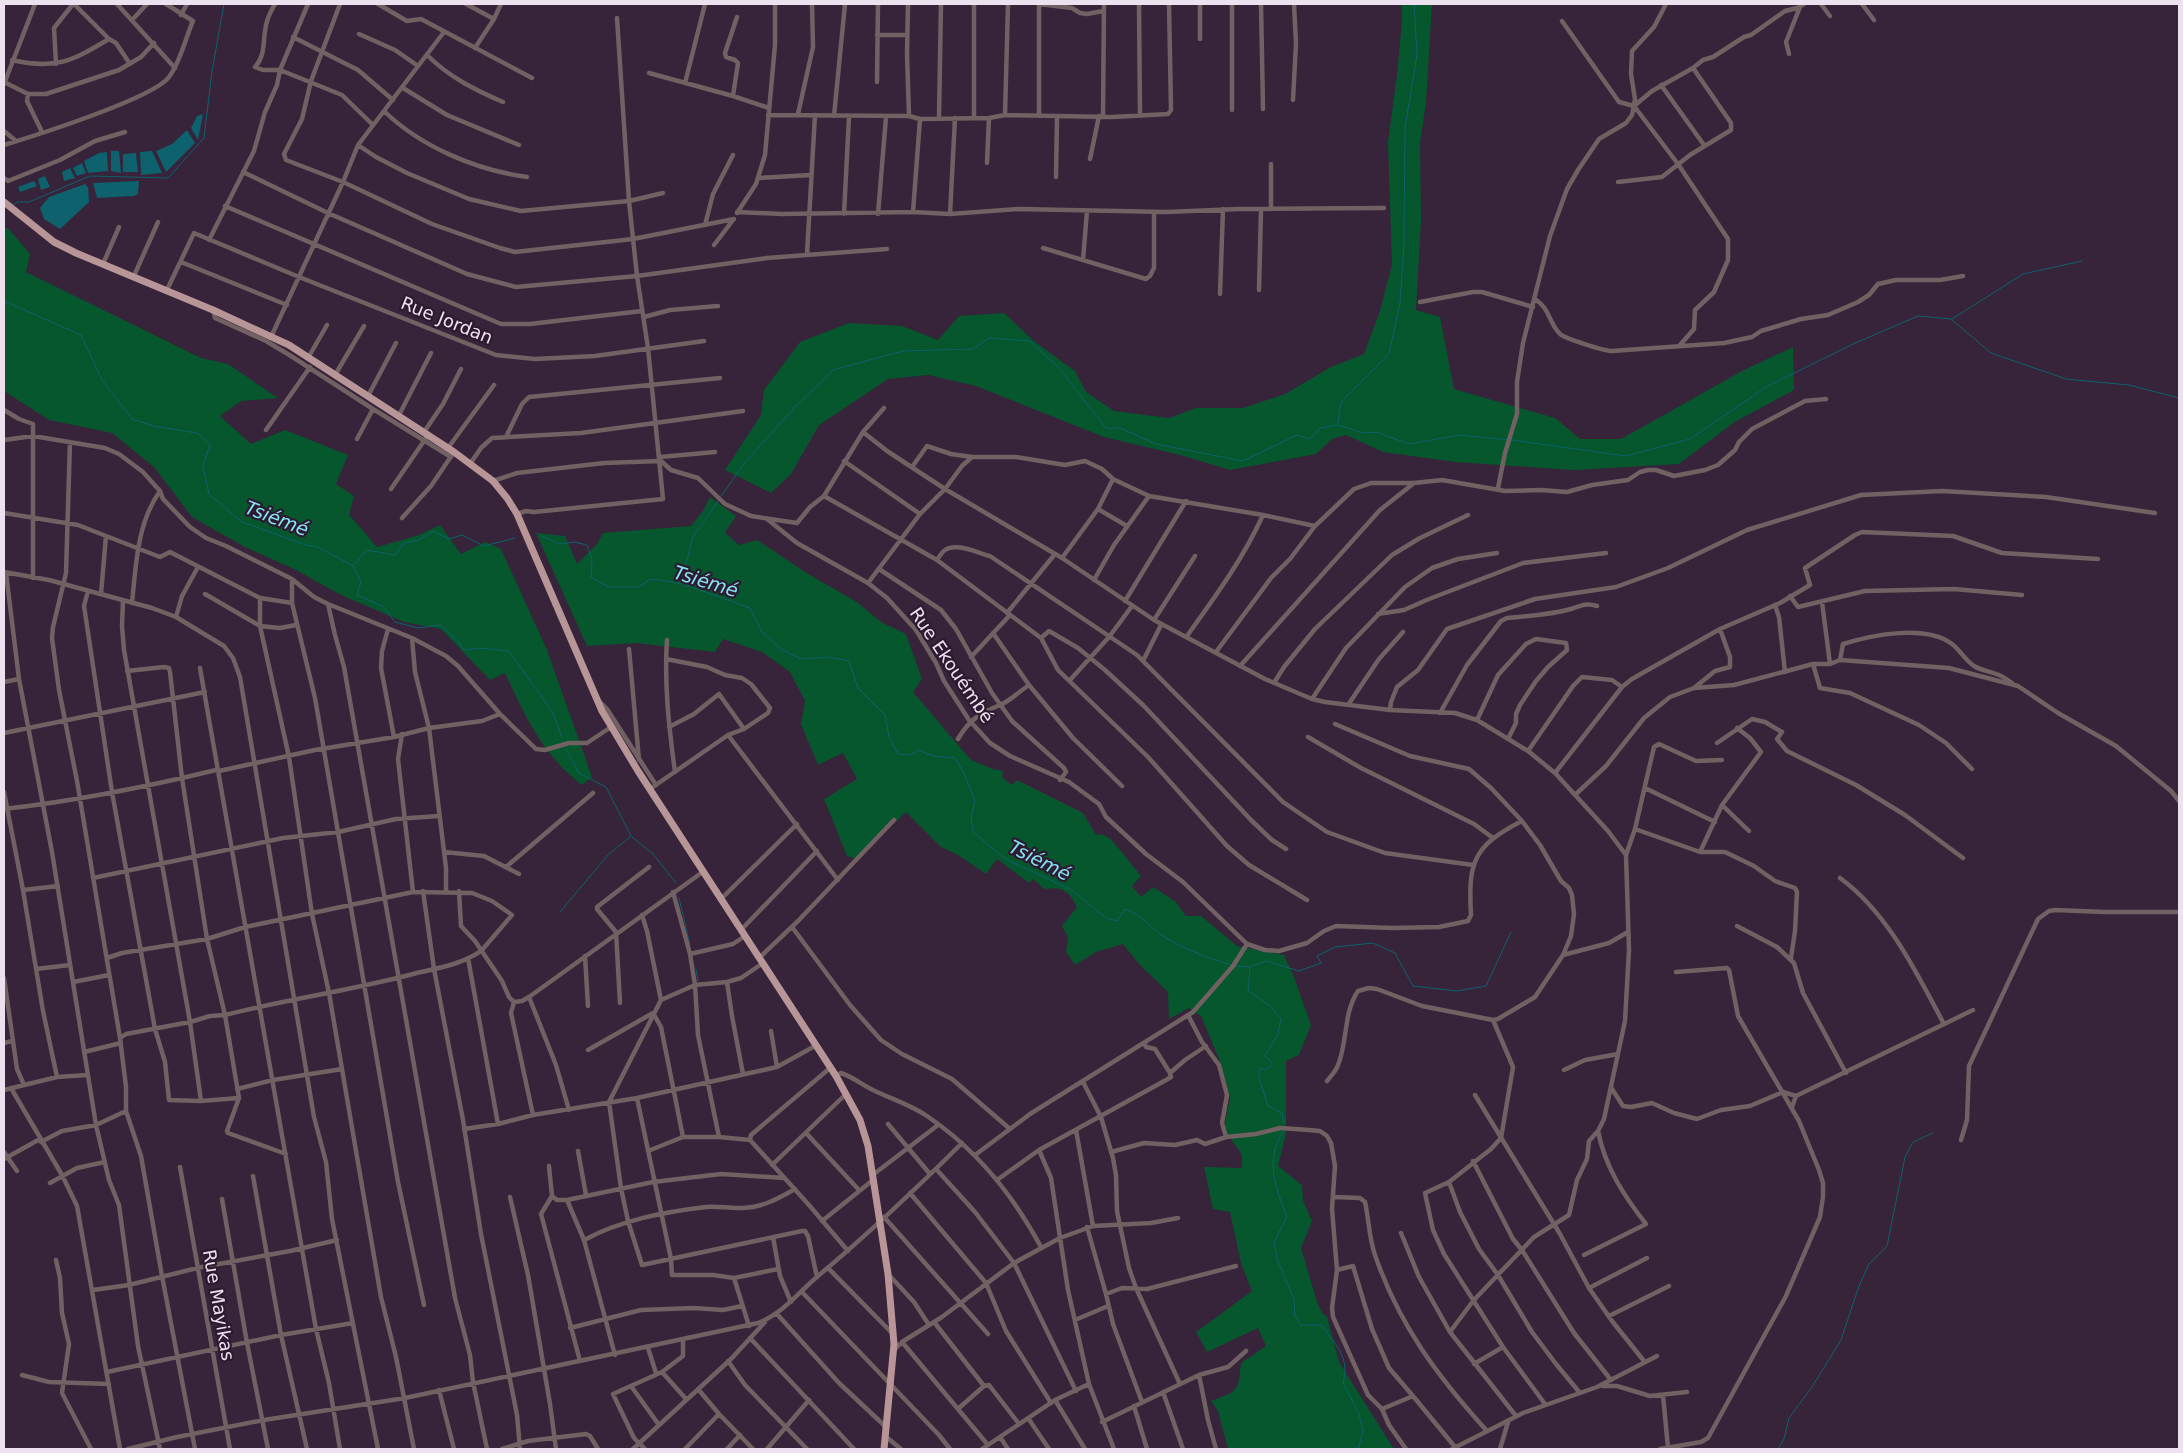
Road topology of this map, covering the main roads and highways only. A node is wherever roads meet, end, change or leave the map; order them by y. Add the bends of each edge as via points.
1 (4, 202) edge
2 (884, 1449) edge

1 - 2 main road via 54,242 289,345 310,362 368,396 470,464 493,481 507,498 549,586 594,696 611,727 653,787 836,1076 860,1120 882,1219 894,1335

